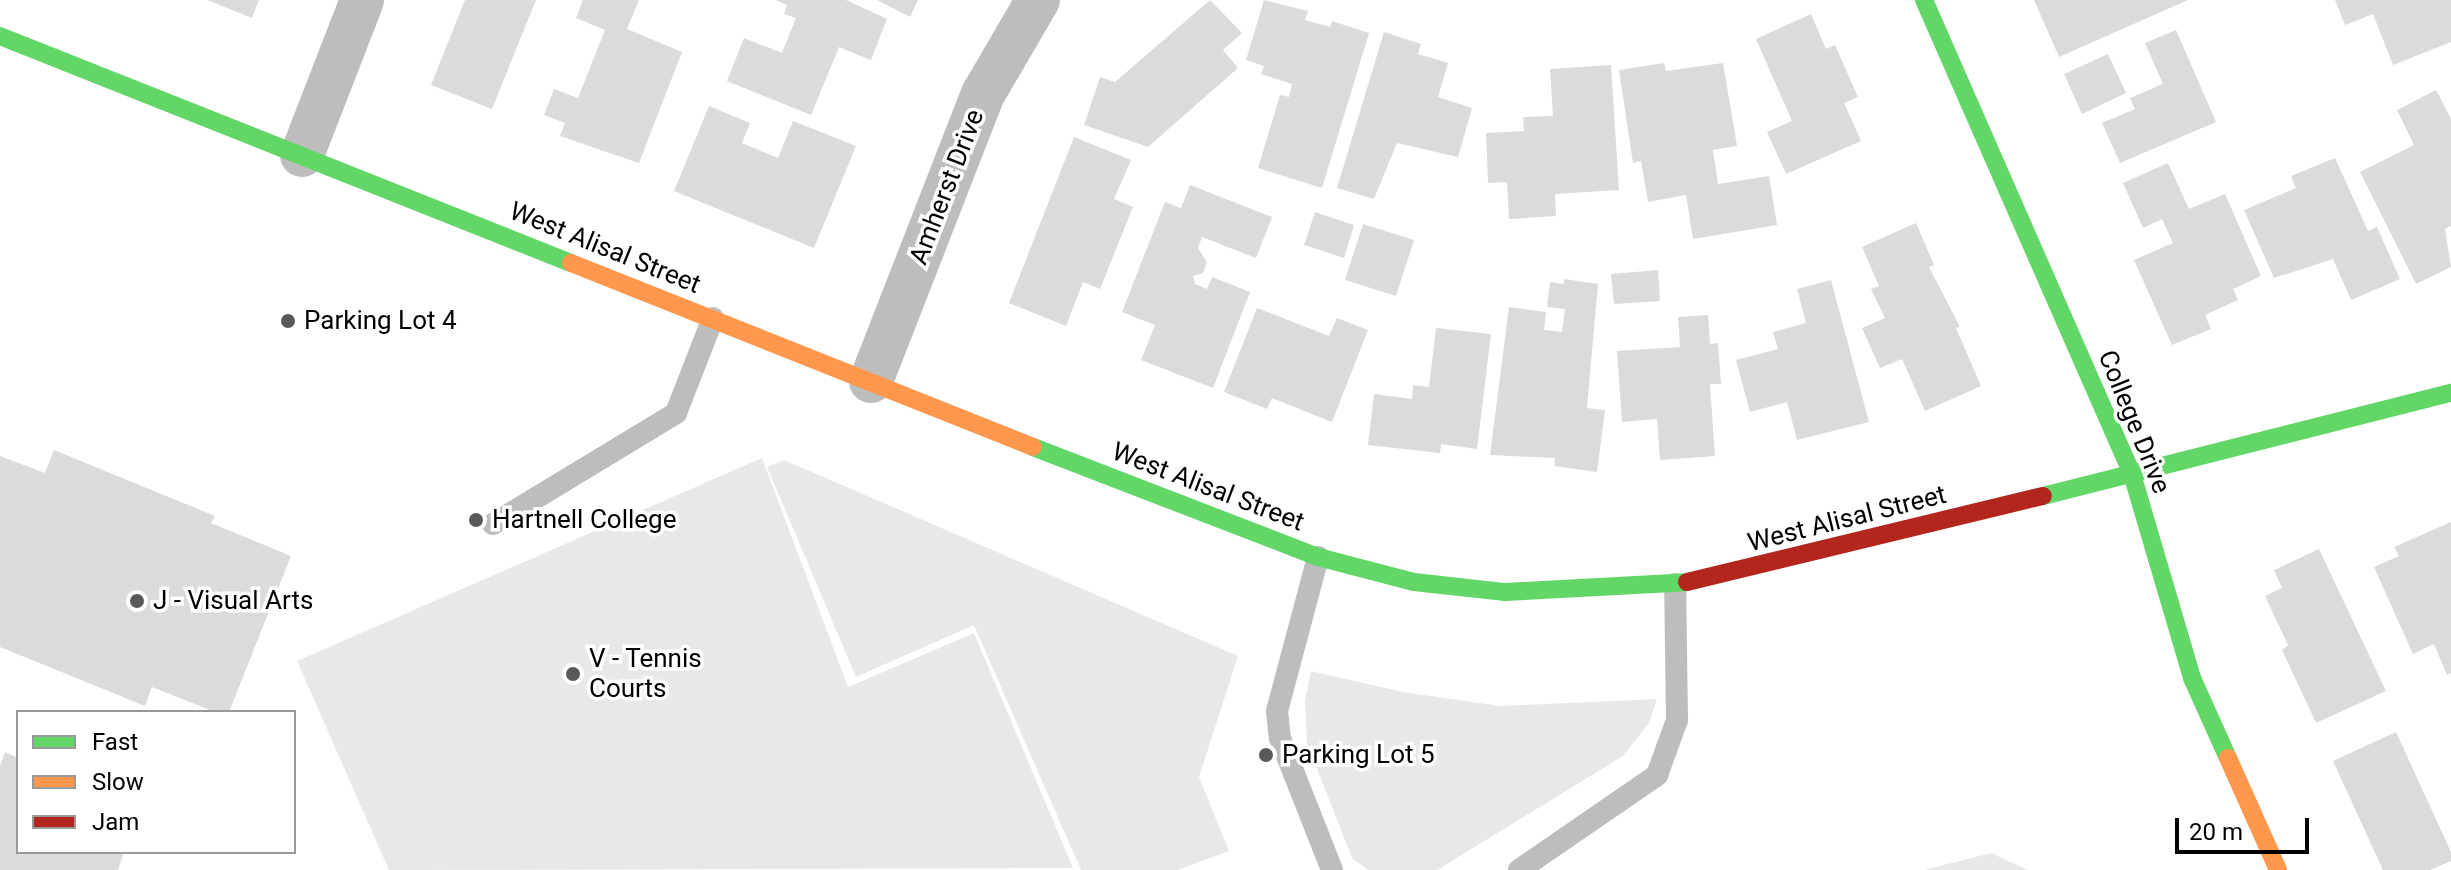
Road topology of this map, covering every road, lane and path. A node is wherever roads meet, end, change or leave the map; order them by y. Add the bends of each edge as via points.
1 (362, 0) edge
2 (1038, 0) edge
3 (1924, 0) edge
4 (0, 36) edge
5 (302, 155) junction
6 (713, 318) junction
7 (871, 381) junction
8 (2451, 393) edge
9 (2132, 474) junction
10 (493, 524) dead end
11 (1318, 557) junction
12 (1675, 584) junction
13 (1332, 870) edge
14 (1519, 870) edge
15 (2278, 870) edge

1 - 5 street
2 - 7 street, Amherst Drive via 983,94
3 - 9 main road, College Drive
4 - 5 main road, West Alisal Street
5 - 6 main road, West Alisal Street
6 - 7 main road, West Alisal Street
6 - 10 lane via 676,413
7 - 11 main road, West Alisal Street
8 - 9 main road, West Alisal Street
9 - 12 main road, West Alisal Street via 1767,566
9 - 15 main road, College Drive via 2192,678
11 - 12 main road, West Alisal Street via 1414,582 1505,592
11 - 13 lane via 1277,711 1280,738
12 - 14 lane via 1677,720 1657,775

